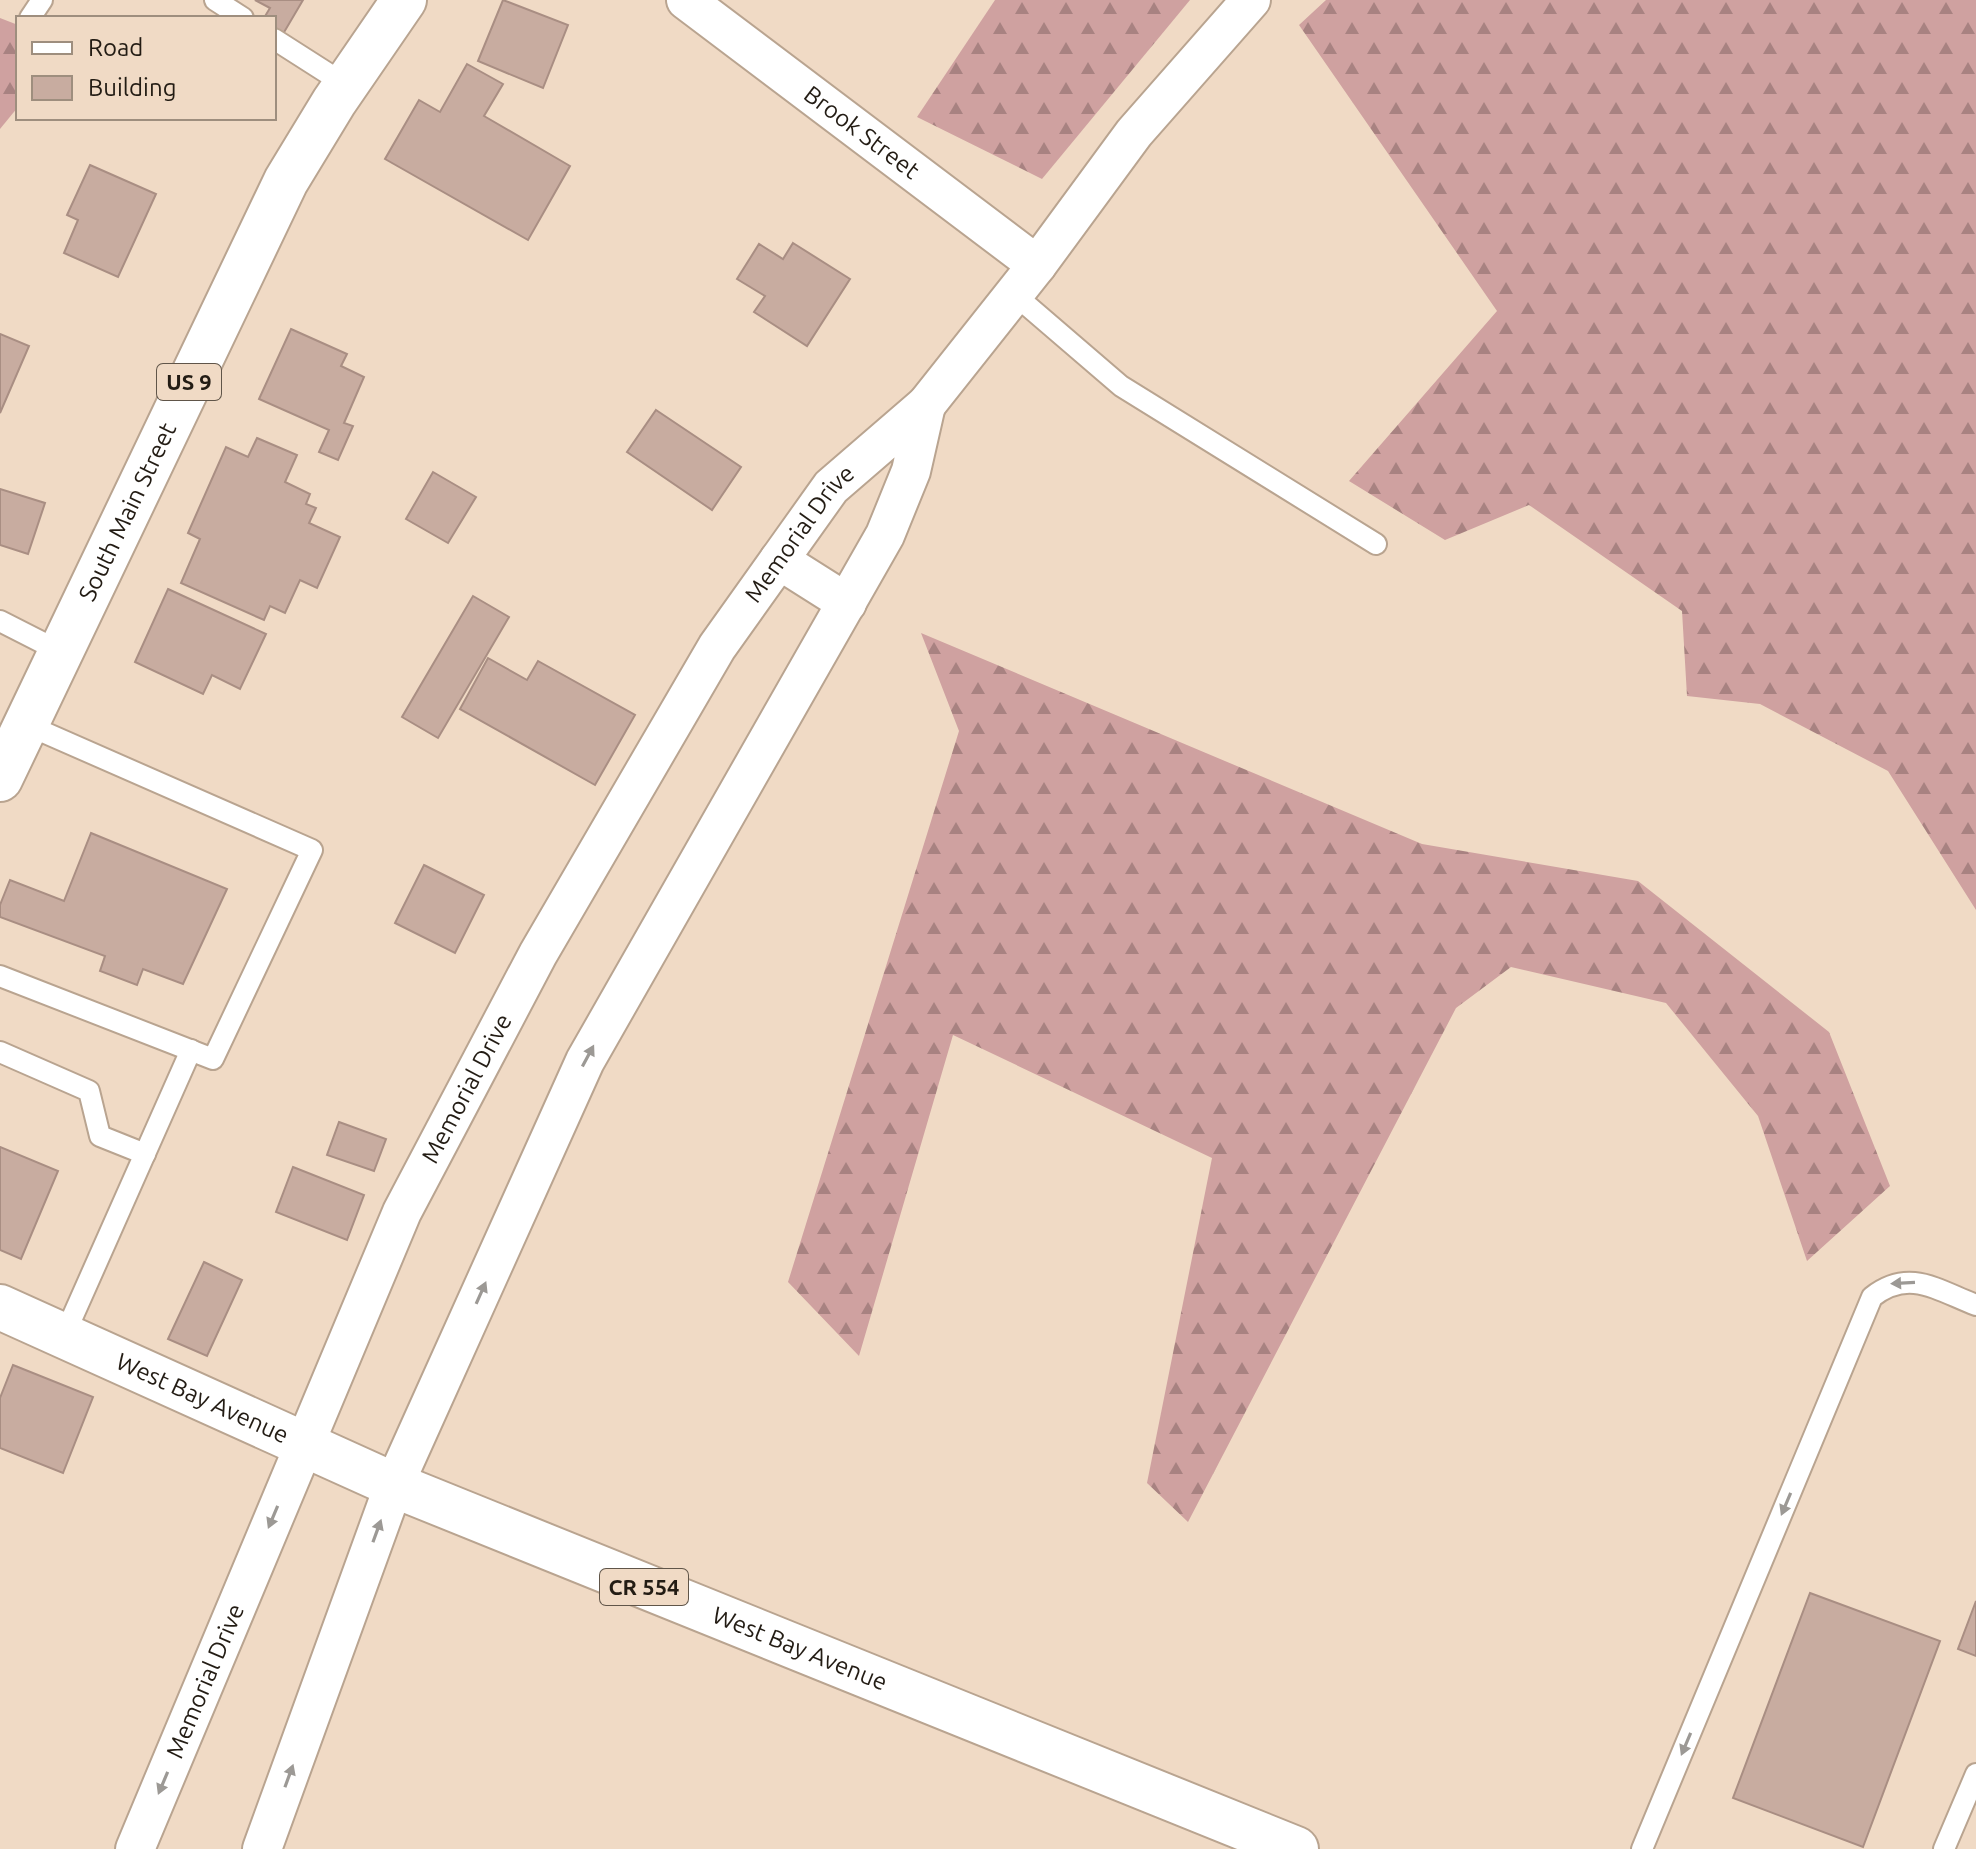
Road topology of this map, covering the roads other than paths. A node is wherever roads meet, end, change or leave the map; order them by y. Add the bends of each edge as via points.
1 (215, 0) edge
2 (404, 0) edge
3 (686, 0) edge
4 (1251, 0) edge
5 (240, 16) edge
6 (276, 40) edge
7 (346, 85) junction
8 (1026, 279) junction
9 (926, 405) junction
10 (1376, 544) dead end
11 (779, 560) junction
12 (847, 603) junction
13 (0, 621) edge
14 (59, 651) junction
15 (25, 724) junction
16 (0, 779) edge
17 (0, 976) edge
18 (191, 1050) junction
19 (0, 1052) edge
20 (145, 1154) junction
21 (1976, 1305) edge
22 (0, 1307) edge
23 (64, 1336) junction
24 (303, 1445) junction
25 (394, 1485) junction
26 (1976, 1774) edge
27 (1647, 1847) edge
28 (135, 1849) edge
29 (262, 1849) edge
30 (1296, 1849) edge
31 (1944, 1849) edge

1 - 5 lane
2 - 7 main road, South Main Street / US 9
3 - 8 street, Brook Street
4 - 8 street, Memorial Drive via 1134,133
6 - 7 lane
7 - 14 main road, South Main Street / US 9 via 286,181
8 - 9 street, Memorial Drive
8 - 10 lane via 1121,386
9 - 11 street, Memorial Drive via 831,487
9 - 12 street, Memorial Drive via 911,471 885,535
11 - 12 street
11 - 24 street, Memorial Drive via 717,647 538,954 402,1212
25 -> 12 street, Memorial Drive via 585,1061
13 - 14 lane
14 - 15 main road, South Main Street / US 9
15 - 16 main road, South Main Street / US 9
15 - 18 lane via 312,850 213,1059
17 - 18 lane
18 - 20 lane
19 - 20 lane via 89,1091 100,1136
20 - 23 lane
21 -> 27 lane via 1914,1281 1889,1283 1872,1297
22 - 23 main road, West Bay Avenue / CR 554
23 - 24 main road, West Bay Avenue / CR 554
24 - 25 main road, West Bay Avenue / CR 554
24 -> 28 street, Memorial Drive
29 -> 25 street, Memorial Drive
25 - 30 main road, West Bay Avenue / CR 554
26 - 31 lane

